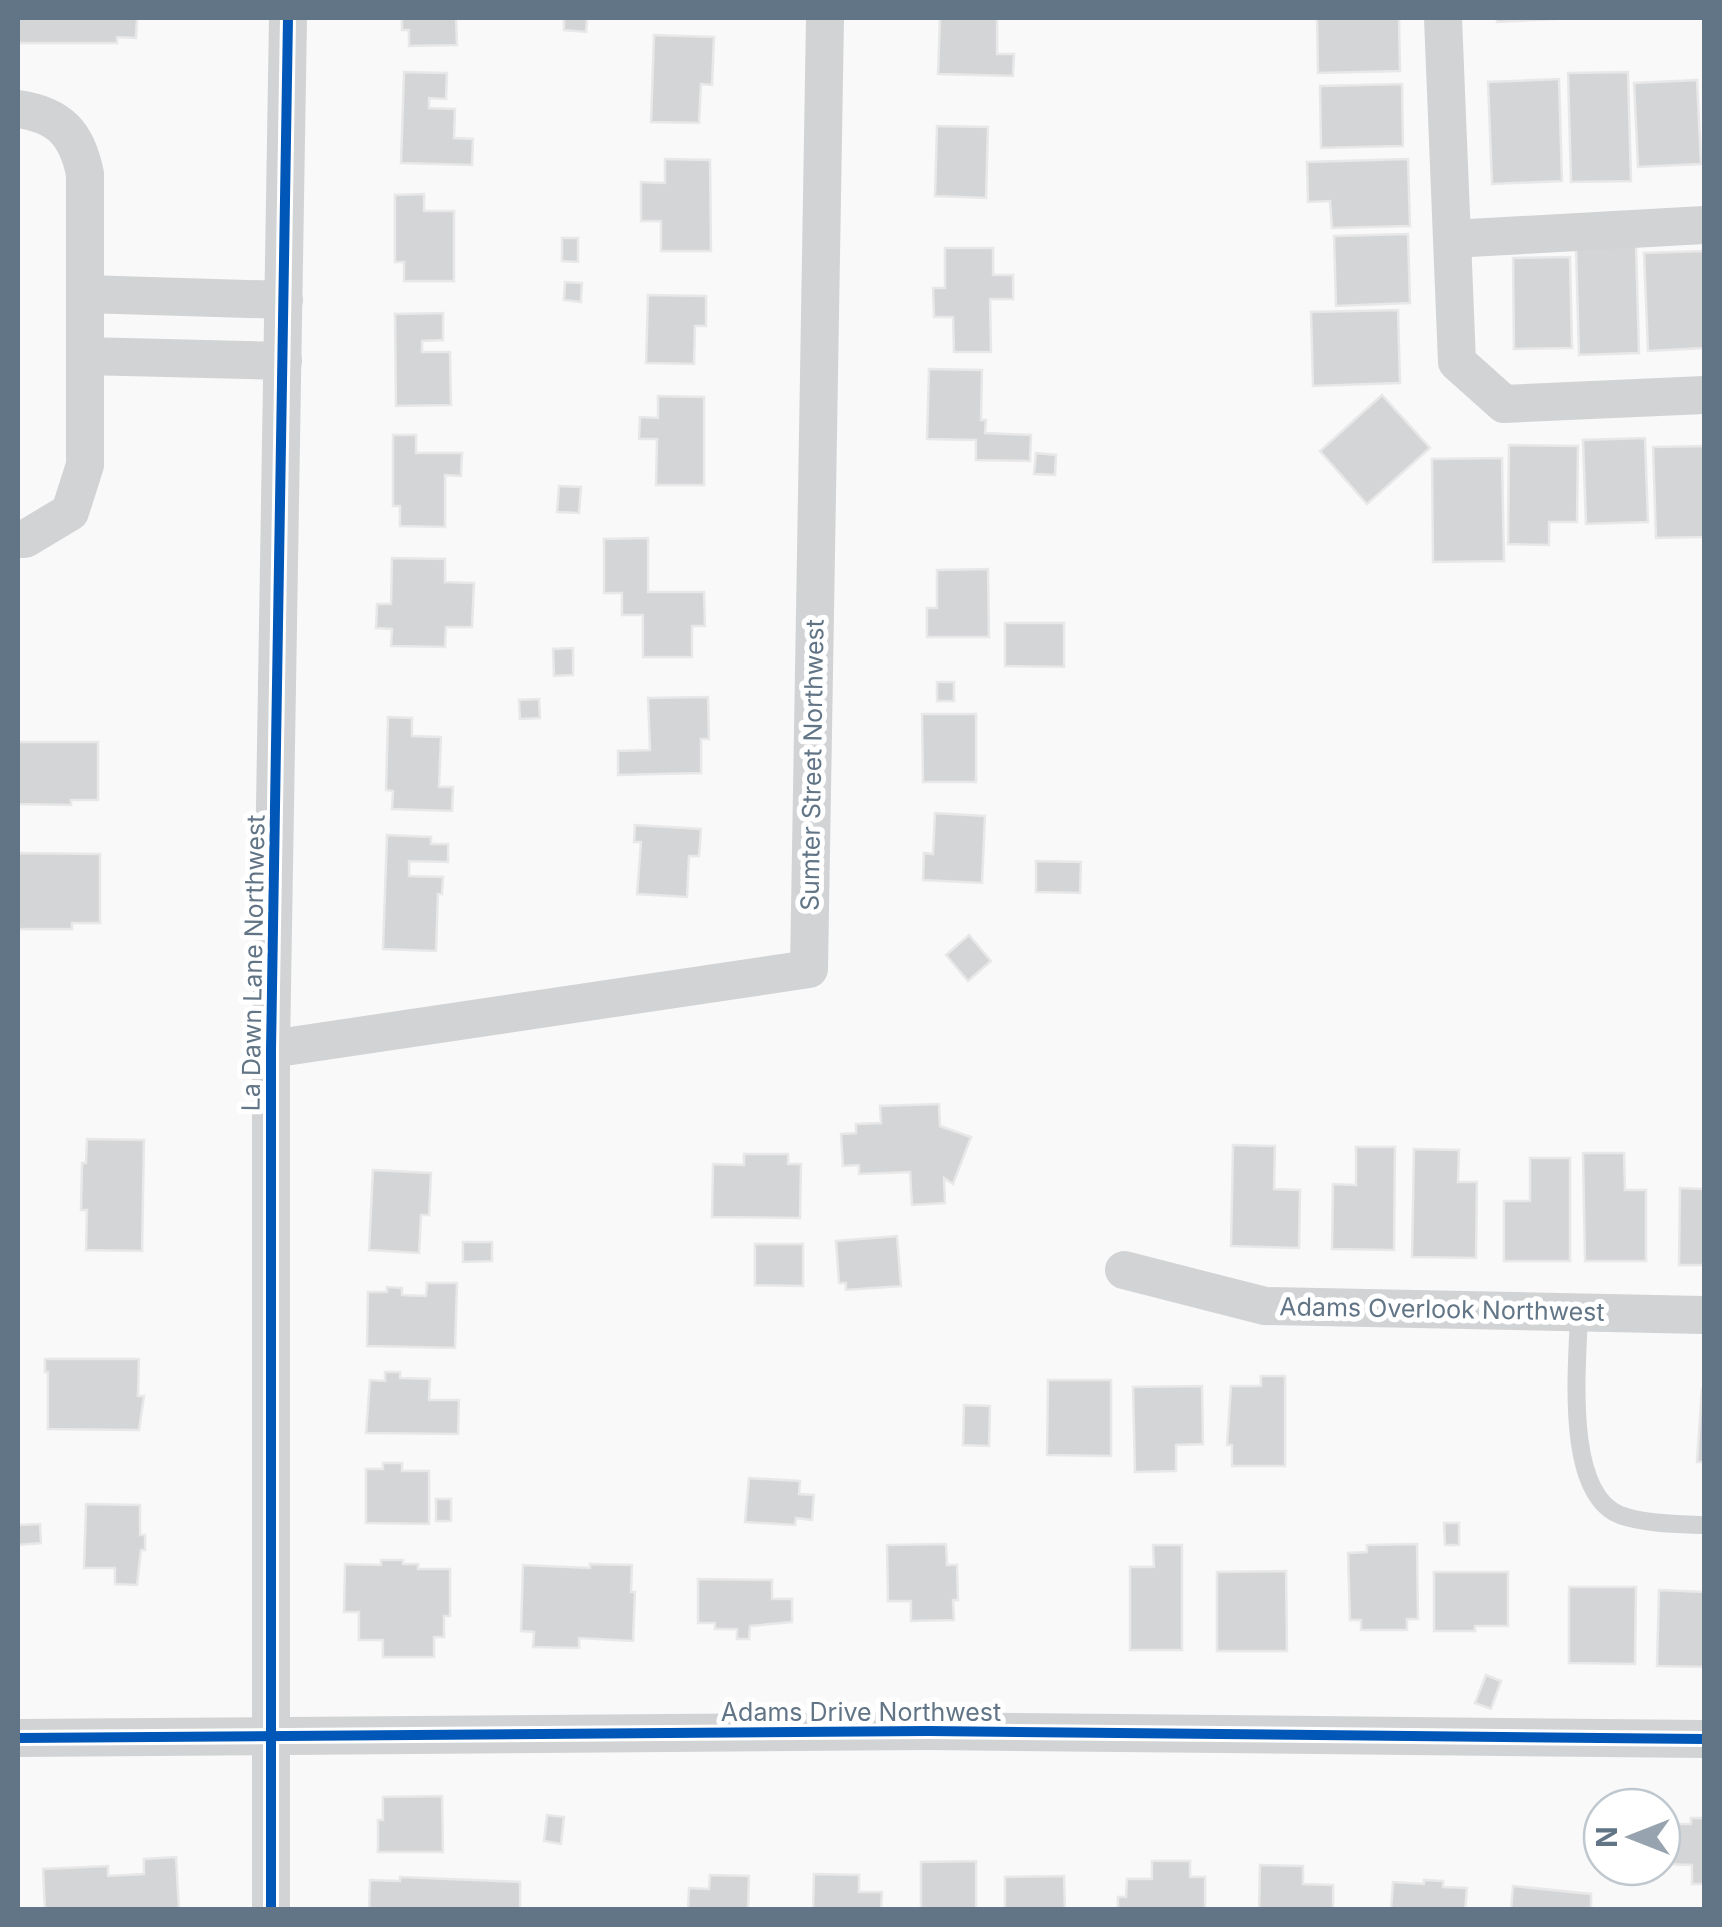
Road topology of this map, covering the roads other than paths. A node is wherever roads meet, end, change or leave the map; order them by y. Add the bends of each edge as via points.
1 (288, 18) edge
2 (824, 18) edge
3 (1443, 18) edge
4 (18, 109) edge
5 (1704, 225) edge
6 (1452, 239) junction
7 (85, 294) junction
8 (284, 300) junction
9 (85, 356) junction
10 (283, 361) junction
11 (1704, 394) edge
12 (18, 539) edge
13 (271, 1049) junction
14 (1124, 1270) dead end
15 (1580, 1312) junction
16 (1704, 1315) edge
17 (1704, 1525) edge
18 (270, 1734) junction
19 (18, 1738) edge
20 (1704, 1739) edge
21 (271, 1910) edge

1 - 8 street, La Dawn Lane Northwest
2 - 13 street, Sumter Street Northwest via 808,969
3 - 6 street
4 - 7 street via 58,122 79,145
5 - 6 street
6 - 11 street via 1457,362 1504,404
7 - 8 street
7 - 9 street
8 - 10 street, La Dawn Lane Northwest
9 - 10 street
9 - 12 street via 85,466 70,512
10 - 13 street, La Dawn Lane Northwest
13 - 18 street, La Dawn Lane Northwest
14 - 15 street, Adams Overlook Northwest via 1265,1306
15 - 16 street, Adams Overlook Northwest
15 - 17 lane via 1582,1462 1594,1492 1618,1514
18 - 19 street, Adams Drive Northwest
18 - 20 street, Adams Drive Northwest via 928,1731
18 - 21 street, La Dawn Lane Northwest

